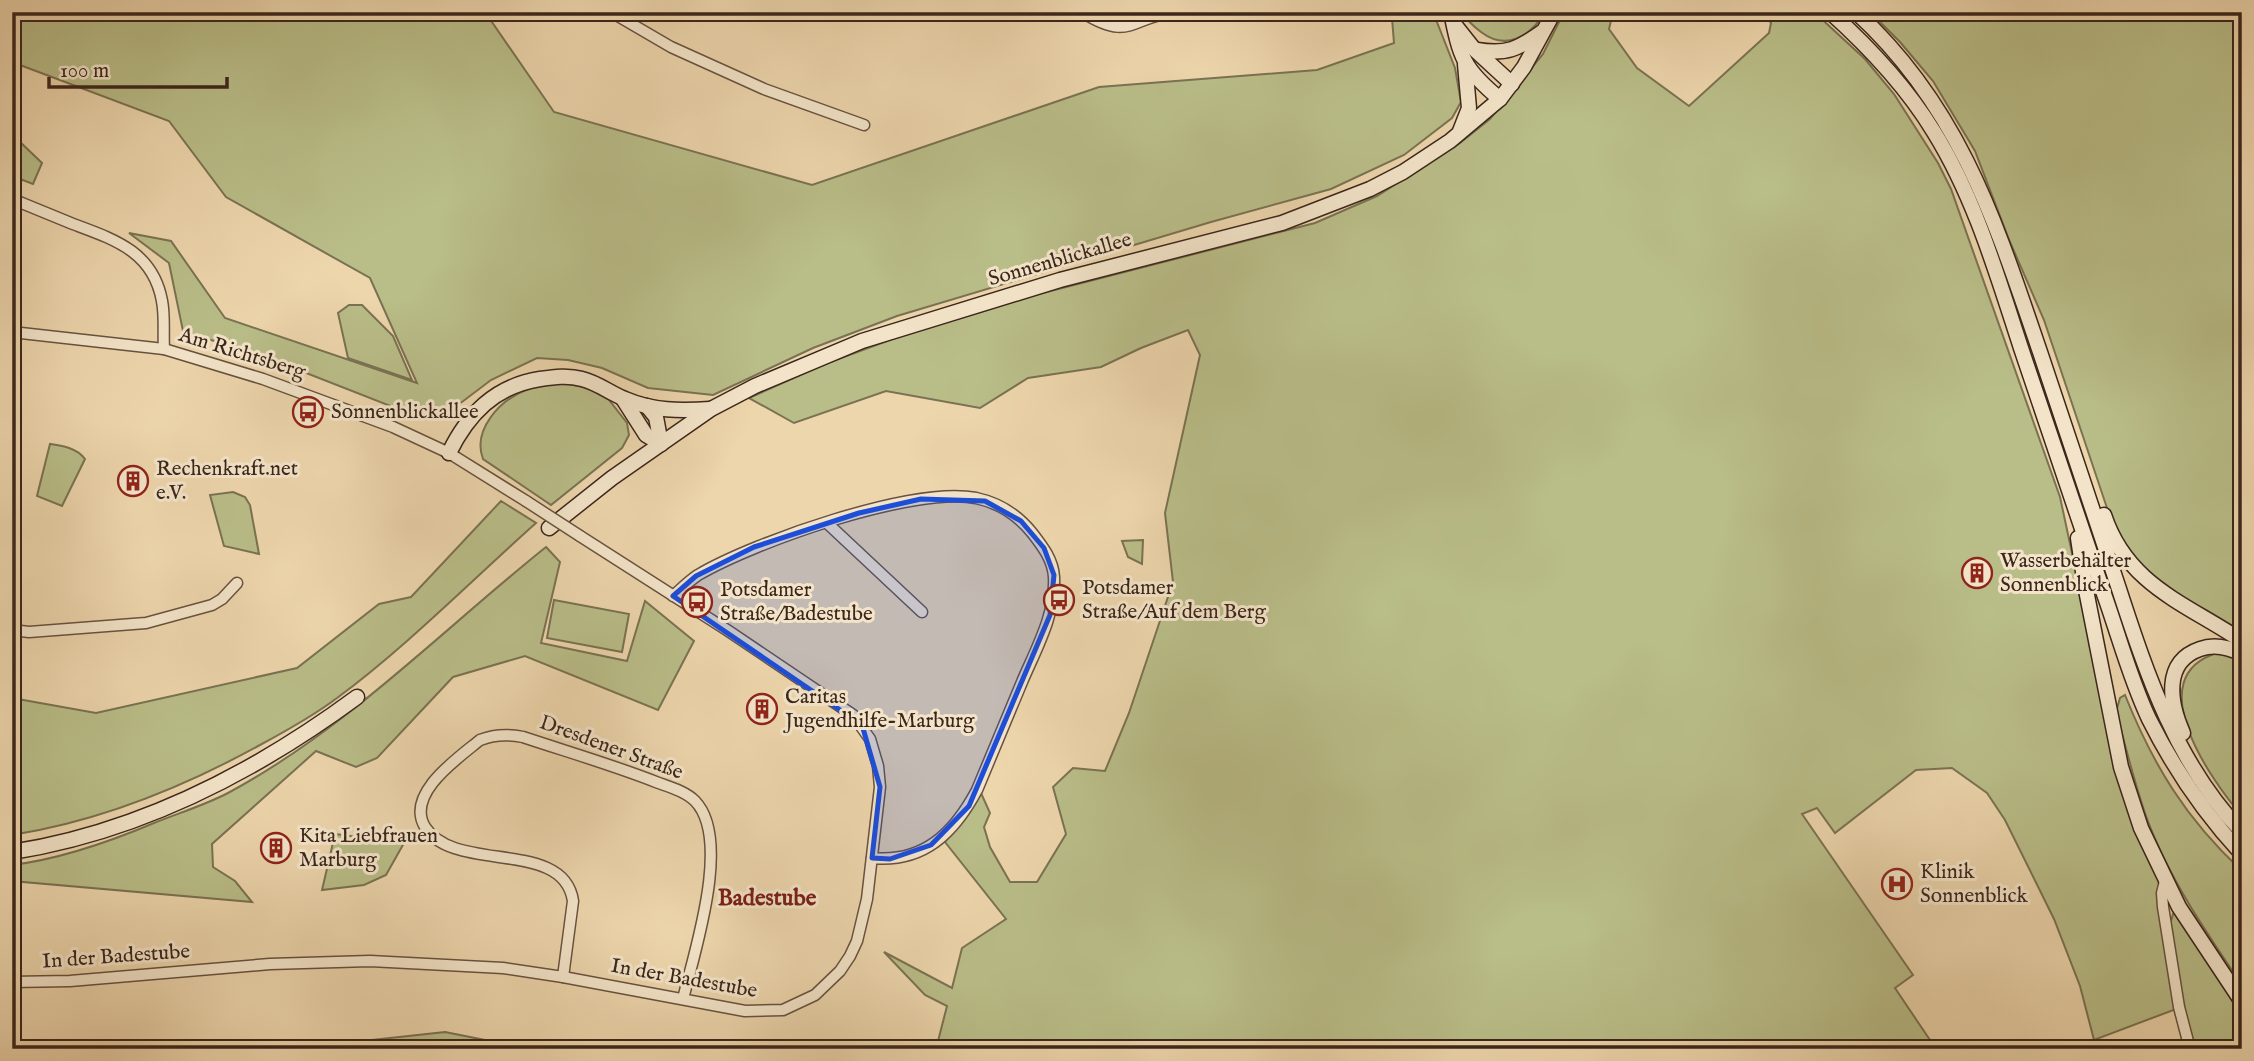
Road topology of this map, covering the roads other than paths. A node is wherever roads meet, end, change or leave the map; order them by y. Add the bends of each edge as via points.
1 (611, 12) edge
2 (1082, 12) edge
3 (1176, 12) edge
4 (1554, 12) edge
5 (1830, 12) edge
6 (1856, 12) edge
7 (1451, 16) edge
8 (1546, 30) junction
9 (1474, 49) junction
10 (1465, 64) junction
11 (1512, 84) junction
12 (1500, 99) junction
13 (864, 125) dead end
14 (1460, 133) junction
15 (12, 199) edge
16 (12, 332) edge
17 (164, 349) junction
18 (623, 399) junction
19 (647, 406) junction
20 (711, 409) junction
21 (661, 444) junction
22 (2073, 451) junction
23 (449, 453) junction
24 (2074, 506) junction
25 (828, 523) junction
26 (549, 528) dead end
27 (237, 583) dead end
28 (673, 596) junction
29 (922, 612) dead end
30 (12, 630) edge
31 (2242, 640) edge
32 (2242, 654) edge
33 (357, 697) dead end
34 (2213, 798) junction
35 (2242, 832) edge
36 (12, 852) edge
37 (2242, 854) edge
38 (872, 858) junction
39 (2165, 881) junction
40 (563, 977) junction
41 (12, 982) edge
42 (683, 999) junction
43 (2242, 1002) edge
44 (2190, 1049) edge

1 - 13 street via 671,47 764,89
2 - 3 street via 1120,28
4 - 8 main road, Sonnenblickallee
5 - 24 main road via 1882,61 1912,99 1958,177 1998,278
6 - 22 main road via 1913,72 1962,150 2003,247
7 - 9 main road
7 - 10 main road
8 - 9 main road via 1517,48 1495,53
8 - 11 main road, Sonnenblickallee
9 - 11 main road
10 - 12 main road
10 - 14 main road via 1468,108
11 - 12 main road, Sonnenblickallee
12 - 14 main road, Sonnenblickallee
14 - 20 main road, Sonnenblickallee via 1403,172 1324,208 1060,280 862,341
15 - 17 street via 119,241 140,258 155,280 162,302
16 - 17 street, Am Richtsberg
17 - 23 street, Am Richtsberg via 343,407
18 - 19 main road
18 - 21 main road via 646,435
18 - 23 main road via 605,387 566,376 527,381 506,388 481,407
19 - 20 main road via 676,411
19 - 21 main road via 656,417
20 - 21 main road, Sonnenblickallee
21 - 26 main road, Sonnenblickallee
22 - 31 main road via 2092,481 2114,541 2131,565 2167,597
22 - 34 main road via 2159,701 2187,759
23 - 28 street, In der Badestube, bridge
24 - 37 main road via 2148,717 2203,809
24 - 39 main road via 2121,767
25 - 28 street via 754,547 696,576
25 - 29 street
25 - 38 street via 921,499 973,498 1005,509 1021,521 1044,548 1054,575 1050,615 968,806 931,845 908,856
27 - 30 street via 212,605 146,623
28 - 38 street, In der Badestube via 853,715 862,726 878,766 880,787
32 - 34 main road via 2204,647 2180,661 2173,677 2174,709
33 - 36 main road via 228,780 190,798 110,829
34 - 35 main road
38 - 42 street, In der Badestube via 857,941 840,971 815,995 783,1010 764,1012
39 - 43 main road
39 - 44 street via 2162,893 2168,937
40 - 41 street, In der Badestube via 503,968 370,961
40 - 42 street, In der Badestube
40 - 42 street, Dresdener Straße via 573,901 564,878 546,867 442,843 430,834 420,814 431,785 489,736 510,734 634,774 694,800 703,813 711,844 710,873

